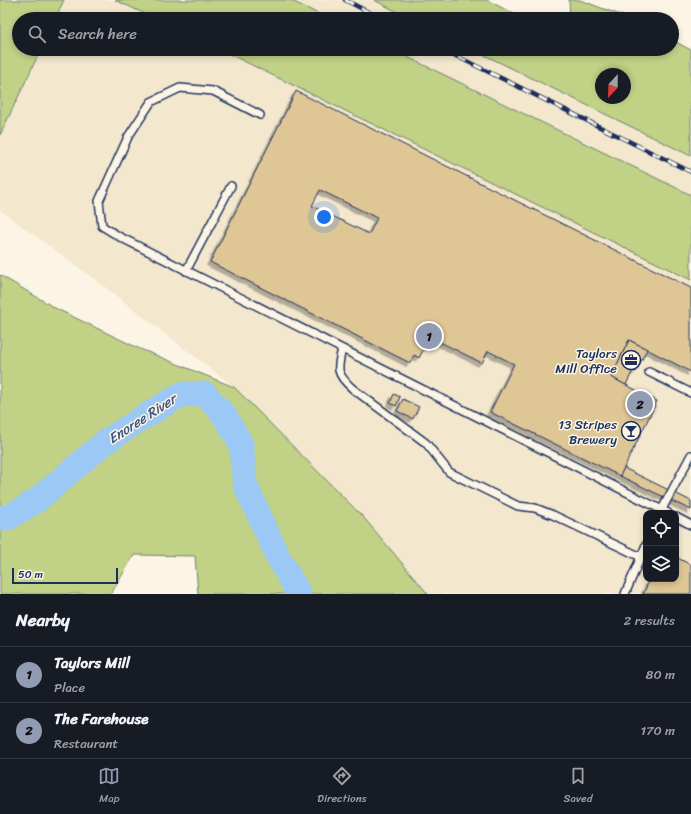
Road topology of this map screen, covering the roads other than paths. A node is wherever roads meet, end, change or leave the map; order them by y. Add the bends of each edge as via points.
1 (260, 115) dead end
2 (231, 186) dead end
3 (186, 271) junction
4 (342, 349) junction
5 (649, 372) dead end
6 (691, 393) edge
7 (691, 455) edge
8 (659, 510) edge
9 (664, 510) edge
10 (679, 519) edge
11 (691, 525) edge
12 (646, 546) edge
13 (642, 557) junction
14 (625, 594) edge

1 - 3 lane via 213,91 180,88 151,102 128,137 99,201 102,226
2 - 3 lane
3 - 4 lane
4 - 8 lane
4 - 13 lane via 338,368 342,380 426,443 449,472 518,506 535,508
5 - 6 lane
7 - 9 lane
10 - 11 lane
12 - 13 lane
13 - 14 lane

